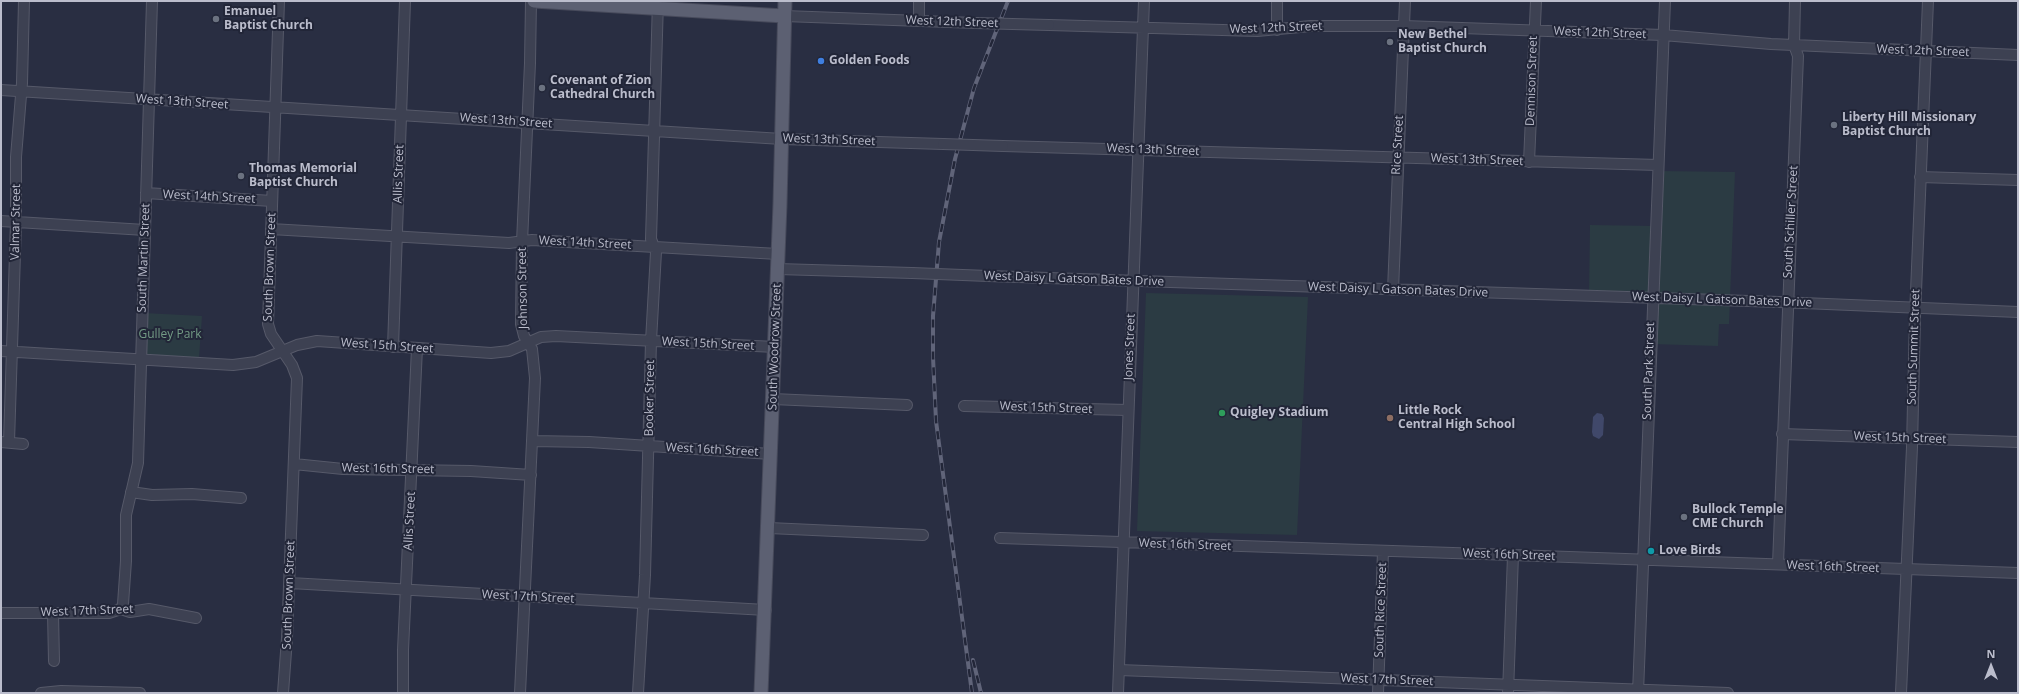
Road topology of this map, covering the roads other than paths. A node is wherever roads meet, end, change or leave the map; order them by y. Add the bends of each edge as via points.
1 (24, 1) edge
2 (152, 1) edge
3 (279, 1) edge
4 (405, 1) edge
5 (532, 1) edge
6 (785, 1) edge
7 (919, 1) edge
8 (1144, 1) edge
9 (1277, 1) edge
10 (1405, 1) edge
11 (1536, 1) edge
12 (1665, 1) edge
13 (1795, 1) edge
14 (1928, 1) edge
15 (658, 5) edge
16 (784, 16) junction
17 (919, 21) junction
18 (1404, 26) junction
19 (1143, 28) junction
20 (1277, 30) junction
21 (1534, 31) junction
22 (1663, 35) junction
23 (1794, 45) junction
24 (1925, 51) junction
25 (2018, 55) edge
26 (1, 90) edge
27 (22, 92) junction
28 (148, 100) junction
29 (274, 107) junction
30 (401, 115) junction
31 (526, 123) junction
32 (654, 131) junction
33 (782, 139) junction
34 (1139, 150) junction
35 (1397, 158) junction
36 (1528, 162) junction
37 (1658, 165) junction
38 (1920, 177) junction
39 (2018, 180) edge
40 (146, 193) junction
41 (272, 201) junction
42 (1, 221) edge
43 (16, 222) junction
44 (271, 229) junction
45 (145, 230) junction
46 (398, 236) junction
47 (522, 242) junction
48 (653, 246) junction
49 (778, 254) junction
50 (778, 269) junction
51 (1132, 281) junction
52 (1393, 290) junction
53 (1652, 298) junction
54 (1787, 302) junction
55 (1915, 308) junction
56 (2018, 312) edge
57 (651, 341) junction
58 (529, 343) junction
59 (393, 347) junction
60 (775, 347) junction
61 (417, 348) junction
62 (1, 351) edge
63 (283, 351) junction
64 (12, 352) junction
65 (140, 359) junction
66 (773, 399) junction
67 (907, 405) dead end
68 (964, 406) dead end
69 (1128, 410) junction
70 (1782, 434) junction
71 (1912, 438) junction
72 (533, 441) junction
73 (5, 442) edge
74 (2018, 442) edge
75 (23, 444) dead end
76 (649, 446) junction
77 (771, 454) junction
78 (294, 464) junction
79 (413, 470) junction
80 (531, 475) junction
81 (131, 492) junction
82 (241, 498) dead end
83 (768, 528) junction
84 (923, 535) dead end
85 (1000, 538) dead end
86 (1123, 543) junction
87 (1383, 551) junction
88 (1513, 555) junction
89 (1642, 559) junction
90 (1778, 564) junction
91 (1907, 570) junction
92 (2018, 573) edge
93 (290, 583) junction
94 (406, 589) junction
95 (524, 597) junction
96 (643, 603) junction
97 (121, 609) junction
98 (766, 610) junction
99 (1, 613) edge
100 (53, 613) junction
101 (196, 618) dead end
102 (54, 662) dead end
103 (1119, 670) junction
104 (1378, 680) junction
105 (1508, 689) edge
106 (1638, 691) edge
107 (41, 693) edge
108 (140, 693) edge
109 (283, 693) edge
110 (403, 693) edge
111 (520, 693) edge
112 (638, 693) edge
113 (761, 693) edge
114 (1118, 693) edge
115 (1378, 693) edge
116 (1728, 693) edge
117 (1900, 693) edge

1 - 27 street, Valmar Street
2 - 28 street, South Martin Street
3 - 29 street, South Brown Street
4 - 30 street, Allis Street
5 - 15 main road, West 12th Street
5 - 31 street, Johnson Street
6 - 16 main road, South Woodrow Street
7 - 17 street
8 - 19 street, Jones Street
9 - 20 street
10 - 18 street, Rice Street
11 - 21 street, Dennison Street
12 - 22 street, South Park Street
13 - 23 street, South Schiller Street
14 - 24 street, South Summit Street
15 - 16 main road, West 12th Street
15 - 32 street, Booker Street
16 - 17 street, West 12th Street
16 - 33 main road, South Woodrow Street
17 - 19 street, West 12th Street, bridge
18 - 20 street, West 12th Street via 1327,25
18 - 21 street, West 12th Street
18 - 35 street, Rice Street
19 - 20 street, West 12th Street
19 - 34 street, Jones Street
21 - 22 street, West 12th Street
21 - 36 street, Dennison Street
22 - 23 street, West 12th Street
22 - 37 street, South Park Street
23 - 24 street, West 12th Street
23 - 54 street, South Schiller Street via 1798,56
24 - 25 street, West 12th Street
24 - 38 street, South Summit Street
26 - 27 street, West 13th Street
27 - 28 street, West 13th Street
27 - 43 street, Valmar Street via 16,157
28 - 29 street, West 13th Street
28 - 40 street, South Martin Street
29 - 30 street, West 13th Street
29 - 41 street, South Brown Street
30 - 31 street, West 13th Street
30 - 46 street, Allis Street
31 - 32 street, West 13th Street
31 - 47 street, Johnson Street
32 - 33 street, West 13th Street
32 - 48 street, Booker Street via 651,239
33 - 34 street, West 13th Street, bridge
33 - 49 main road, South Woodrow Street
34 - 35 street, West 13th Street
34 - 51 street, Jones Street
35 - 36 street, West 13th Street
35 - 52 street, Rice Street
36 - 37 street, West 13th Street
37 - 53 street, South Park Street
38 - 39 street
38 - 55 street, South Summit Street
40 - 41 street, West 14th Street
40 - 45 street, South Martin Street
41 - 44 street, South Brown Street
42 - 43 street
43 - 45 street
43 - 64 street, Valmar Street
44 - 46 street, West 14th Street
44 - 63 street, South Brown Street via 268,324 271,334
45 - 65 street, South Martin Street
46 - 47 street, West 14th Street via 509,244
46 - 59 street, Allis Street
47 - 48 street, West 14th Street via 532,240
47 - 58 street, Johnson Street via 521,324
48 - 49 street, West 14th Street
48 - 57 street, Booker Street via 656,252
49 - 50 main road, South Woodrow Street
50 - 51 street, West Daisy L Gatson Bates Drive, bridge
50 - 60 main road, South Woodrow Street
51 - 52 street, West Daisy L Gatson Bates Drive
51 - 69 street, Jones Street
52 - 53 street, West Daisy L Gatson Bates Drive
53 - 54 street, West Daisy L Gatson Bates Drive
53 - 89 street, South Park Street
54 - 55 street, West Daisy L Gatson Bates Drive
54 - 70 street, South Schiller Street
55 - 56 street, West Daisy L Gatson Bates Drive
55 - 71 street, South Summit Street
57 - 58 street, West 15th Street via 556,336 541,337
57 - 60 street, West 15th Street
57 - 76 street, Booker Street
58 - 61 street, West 15th Street via 500,352
58 - 72 street, Johnson Street via 535,378
59 - 61 street, West 15th Street
59 - 63 street, West 15th Street via 317,341
60 - 66 main road, South Woodrow Street
61 - 79 street, Allis Street
62 - 64 street, West 15th Street
63 - 65 street, West 15th Street via 245,364
63 - 78 street, South Brown Street via 297,378
64 - 65 street, West 15th Street
64 - 73 street, Valmar Street
65 - 81 street, South Martin Street via 138,463
66 - 67 street
66 - 77 main road, South Woodrow Street
68 - 69 street, West 15th Street
69 - 86 street, Jones Street
70 - 71 street, West 15th Street
70 - 90 street, South Schiller Street
71 - 74 street, West 15th Street
71 - 91 street, South Summit Street
72 - 76 street, West 16th Street
72 - 80 street, Johnson Street
73 - 75 street
76 - 77 street, West 16th Street
76 - 96 street, Booker Street
77 - 83 main road, South Woodrow Street
78 - 79 street, West 16th Street via 343,469
78 - 93 street, South Brown Street
79 - 80 street, West 16th Street
79 - 94 street, Allis Street
80 - 95 street, Johnson Street
81 - 82 street
81 - 97 street, South Martin Street via 126,515 126,561
83 - 84 street
83 - 98 main road, South Woodrow Street
85 - 86 street, West 16th Street
86 - 87 street, West 16th Street
86 - 103 street, Jones Street
87 - 88 street, West 16th Street
87 - 104 street, South Rice Street
88 - 89 street, West 16th Street
88 - 105 street
89 - 90 street, West 16th Street
89 - 106 street, South Park Street
90 - 91 street, West 16th Street
91 - 92 street, West 16th Street
91 - 117 street, South Summit Street
93 - 94 street, West 17th Street
93 - 109 street, South Brown Street
94 - 95 street, West 17th Street
94 - 110 street, Allis Street
95 - 96 street, West 17th Street
95 - 111 street, Johnson Street
96 - 98 street, West 17th Street
96 - 112 street, Booker Street
97 - 100 street, West 17th Street via 110,613
97 - 101 street, West 17th Street via 130,612 158,609
98 - 113 main road, South Woodrow Street
99 - 100 street, West 17th Street
100 - 102 street
103 - 104 street, West 17th Street
103 - 114 street, Jones Street
104 - 105 street, West 17th Street
104 - 115 street, South Rice Street
105 - 106 street, West 17th Street
106 - 116 street, West 17th Street
107 - 108 street via 61,690 104,690

